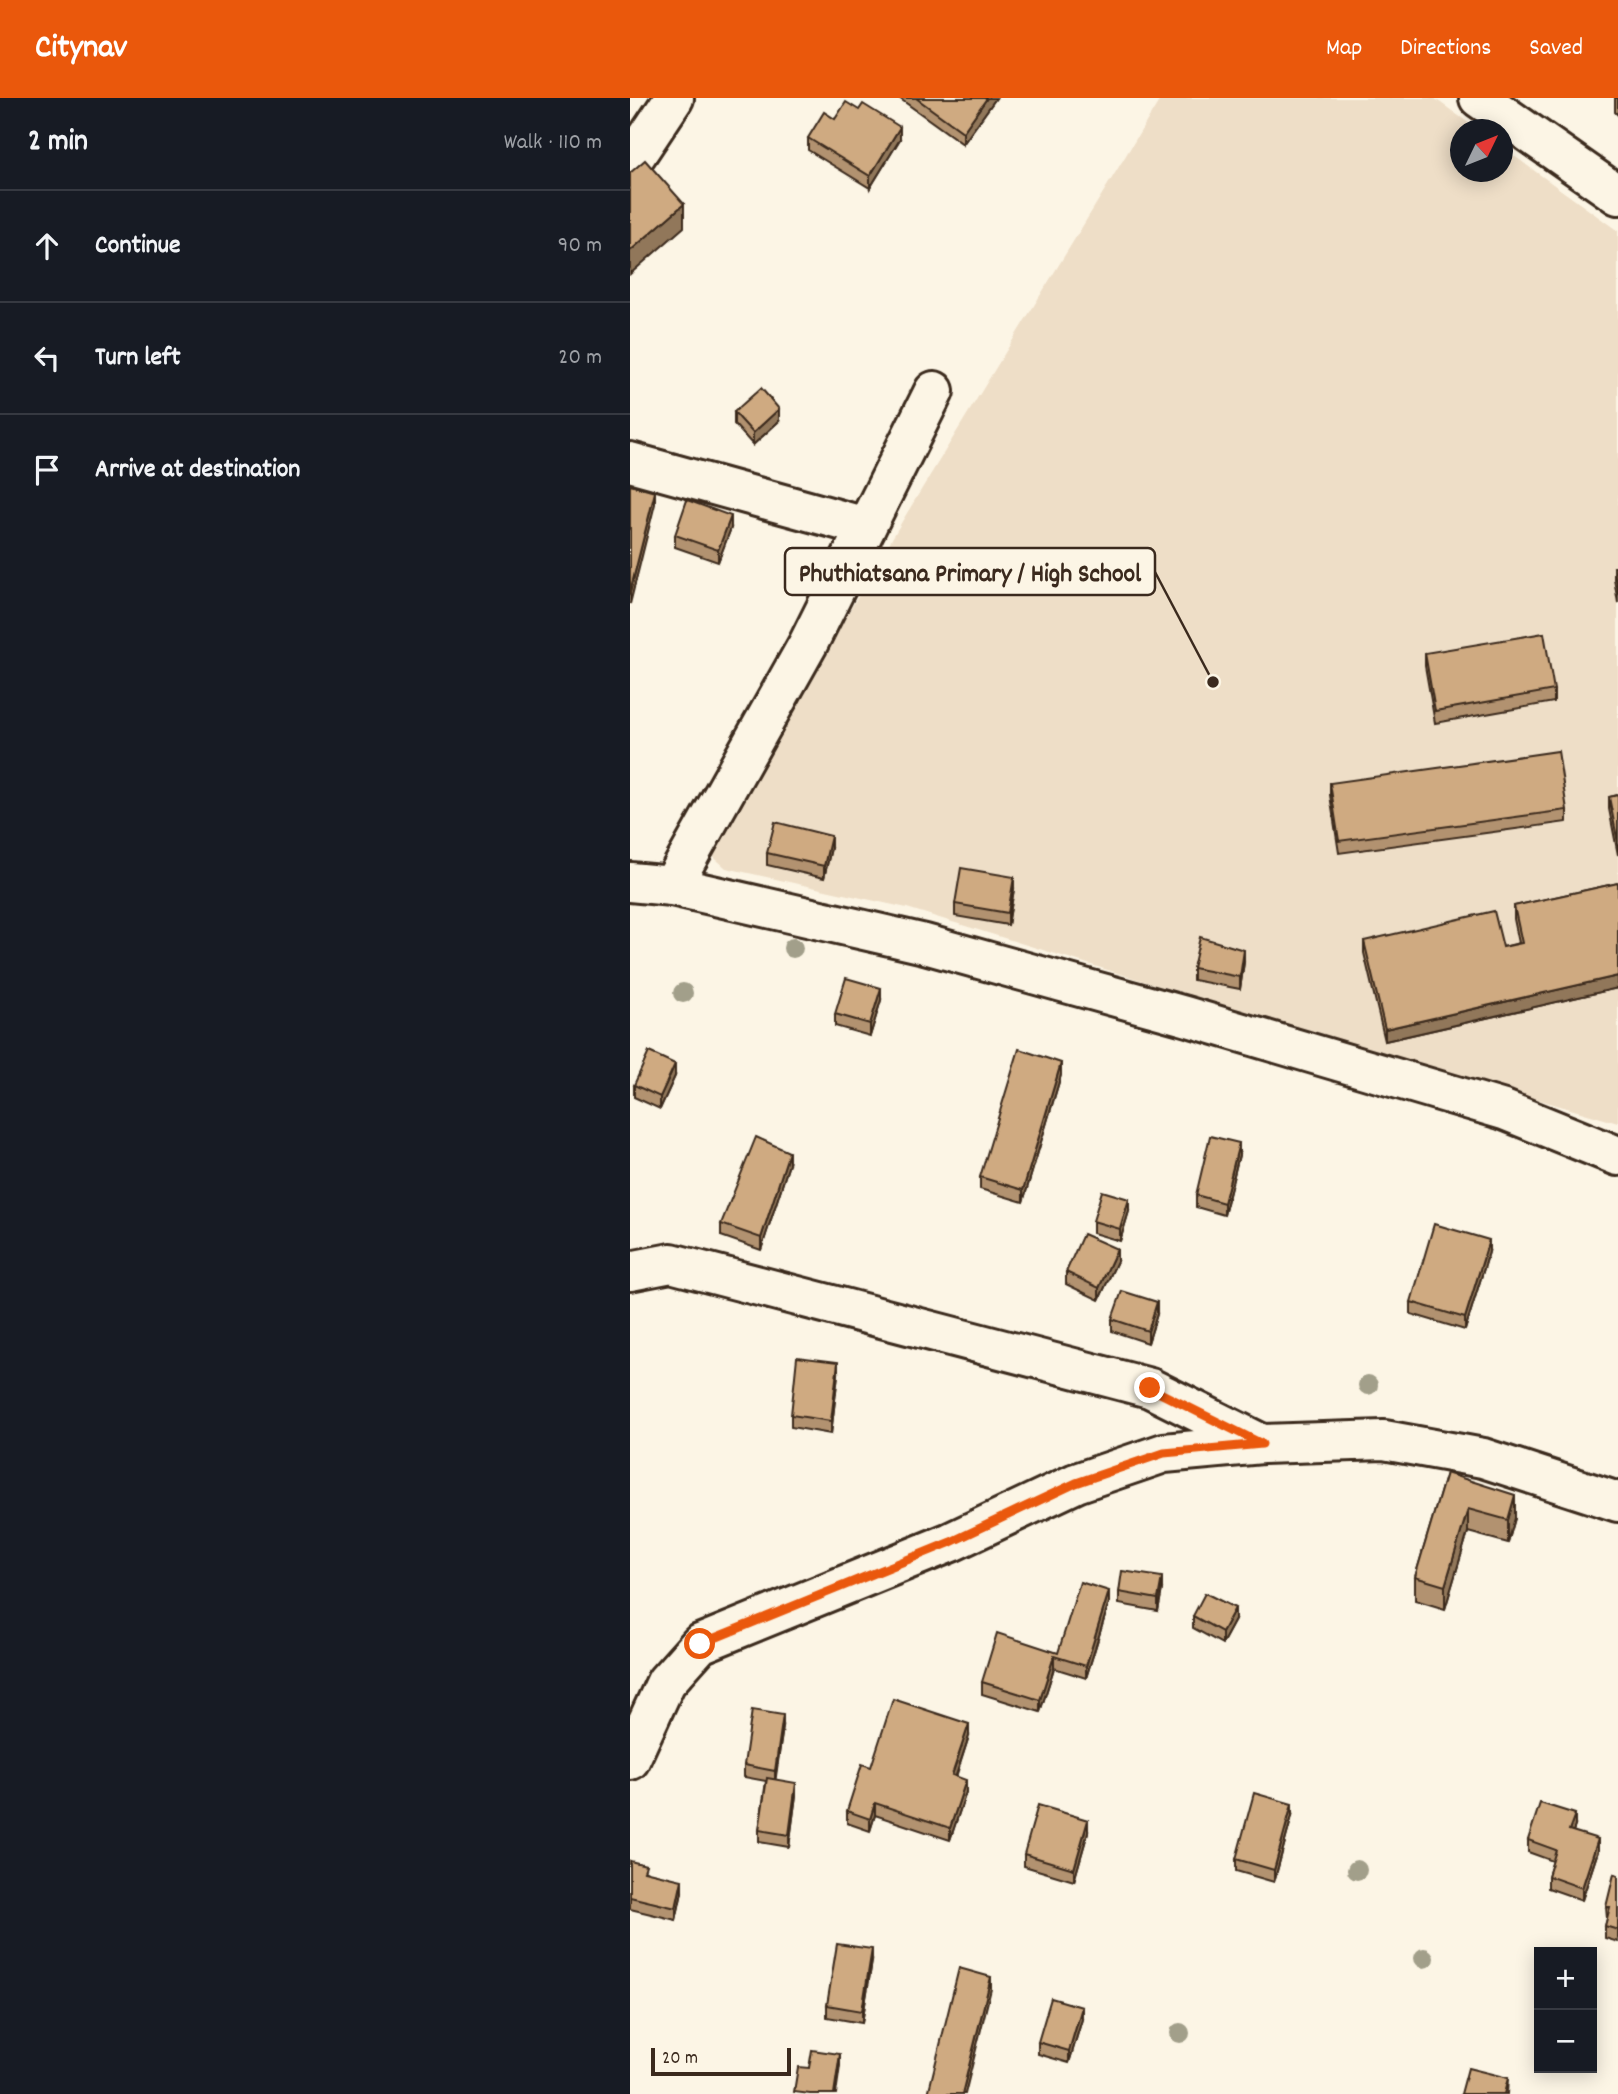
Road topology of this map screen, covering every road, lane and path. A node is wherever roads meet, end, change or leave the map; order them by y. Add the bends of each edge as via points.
1 (674, 98) edge
2 (1479, 98) edge
3 (630, 164) edge
4 (1618, 195) edge
5 (934, 391) dead end
6 (630, 462) edge
7 (866, 527) junction
8 (630, 882) edge
9 (672, 886) junction
10 (1618, 1156) edge
11 (630, 1270) edge
12 (1262, 1444) junction
13 (1618, 1502) edge
14 (630, 1760) edge

1 - 3 street
2 - 4 street
5 - 7 street
6 - 7 street
7 - 9 street via 808,644
8 - 9 street
9 - 10 street via 925,944 1185,1016 1504,1110
11 - 12 street via 671,1262 1150,1388
12 - 13 street via 1384,1440 1483,1458
12 - 14 street via 1164,1453 1076,1483 951,1542 700,1644 666,1682

